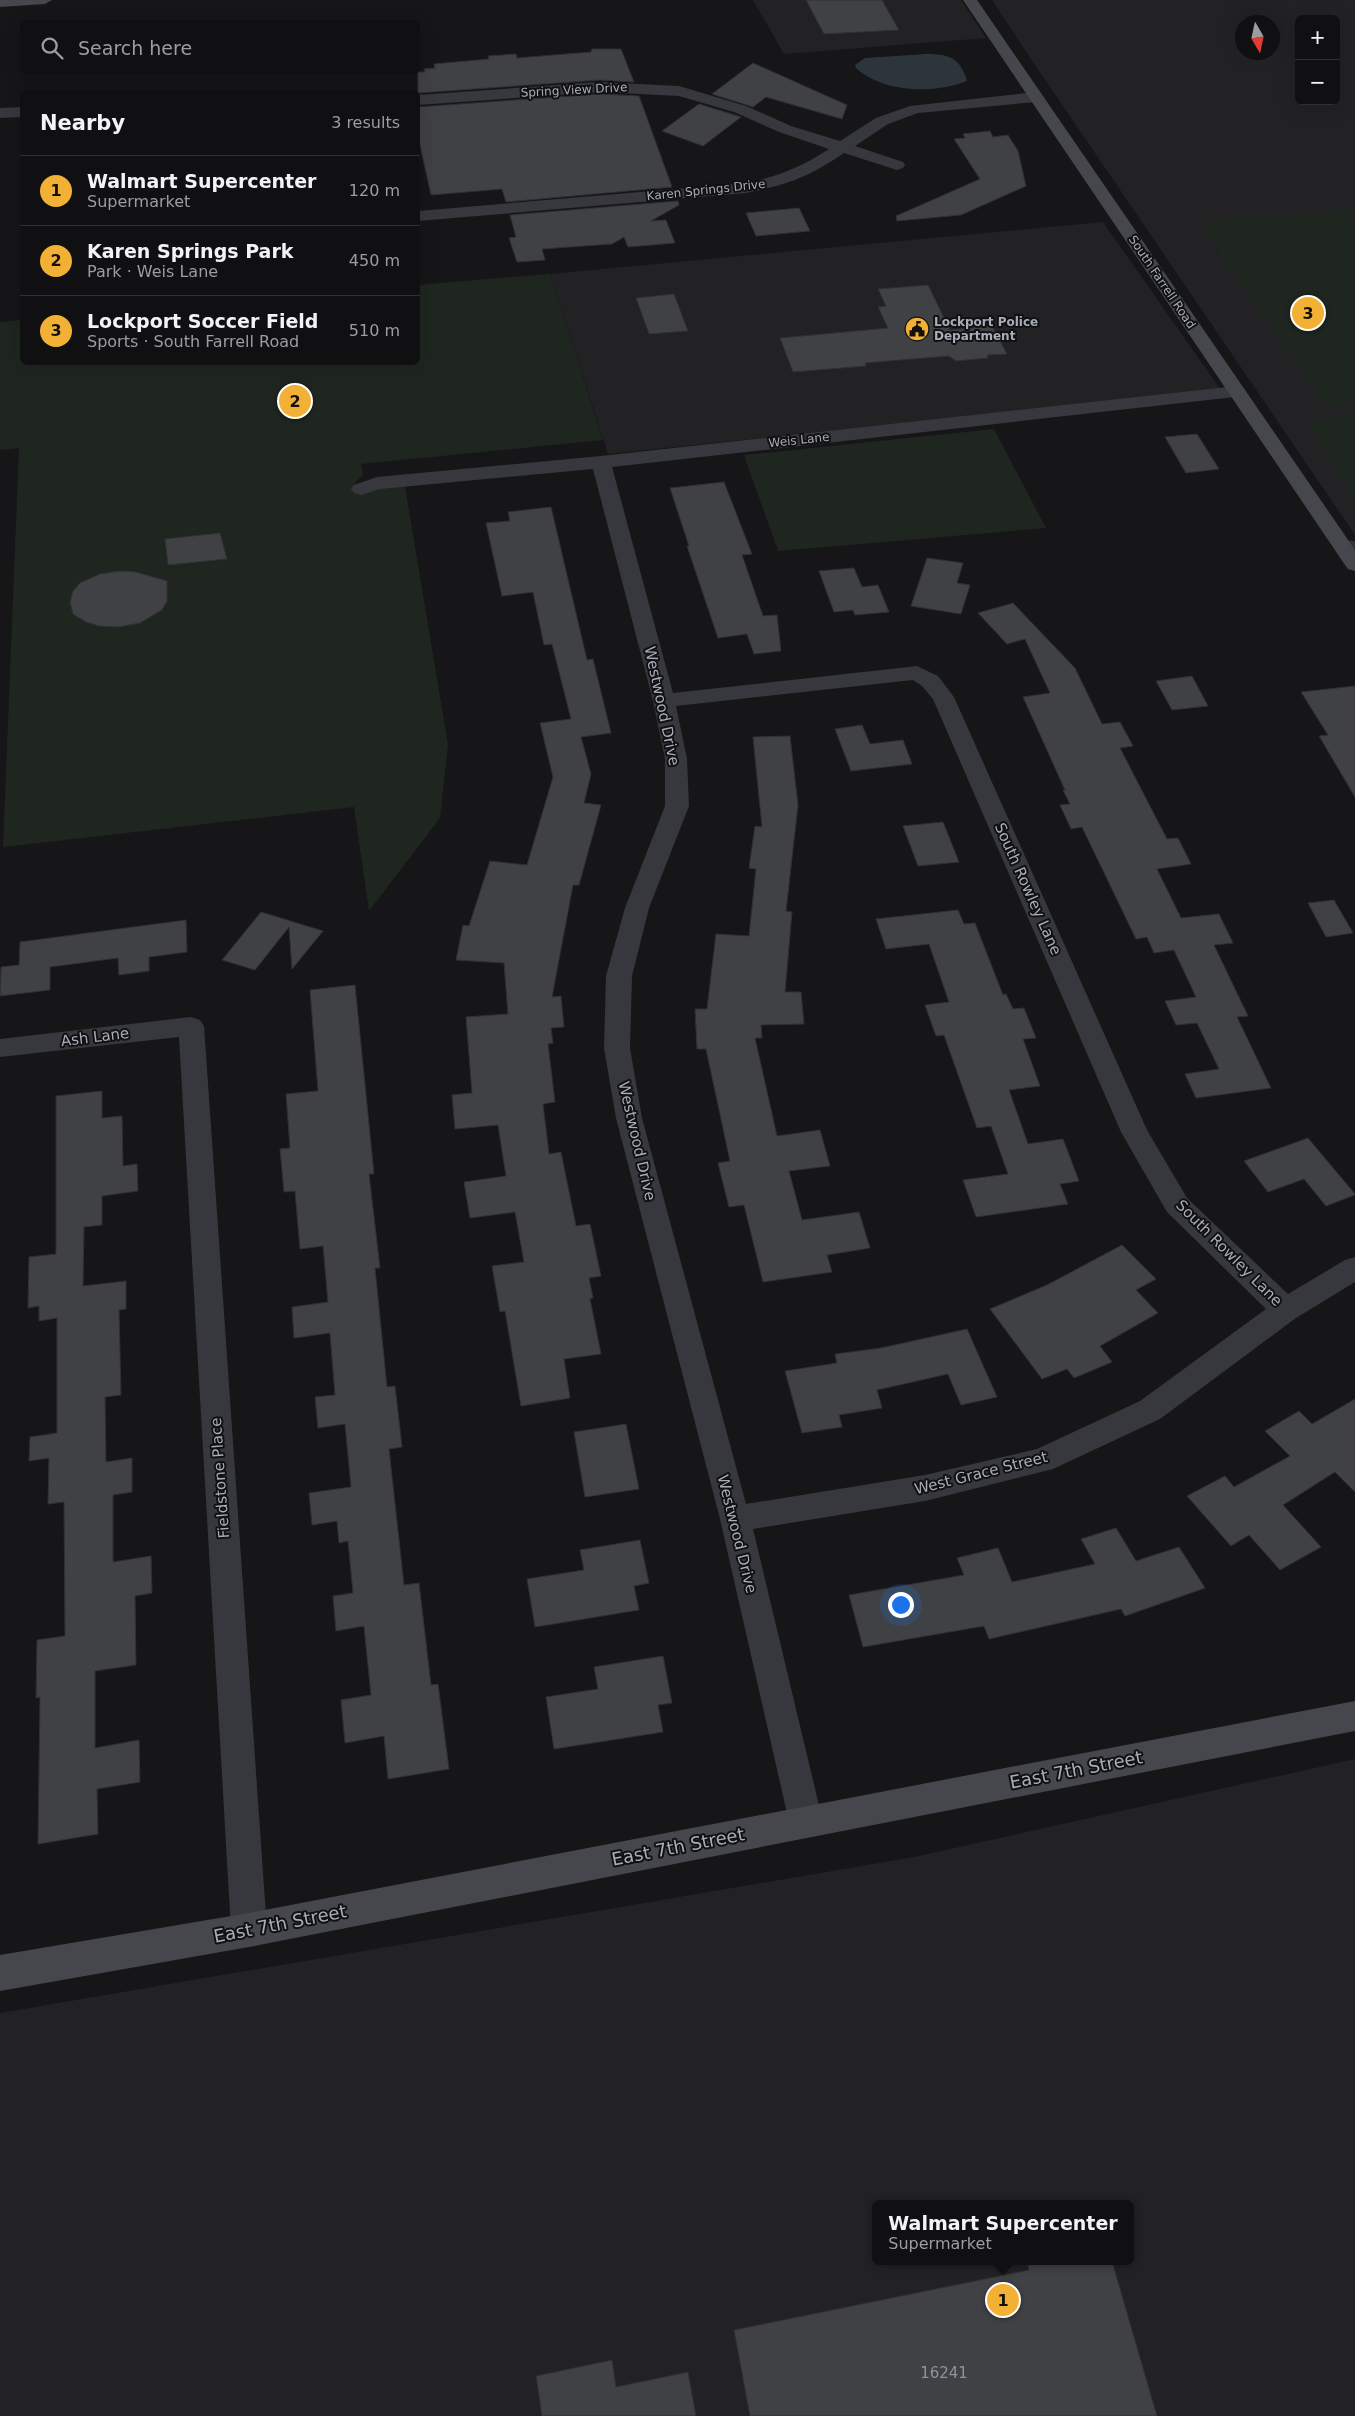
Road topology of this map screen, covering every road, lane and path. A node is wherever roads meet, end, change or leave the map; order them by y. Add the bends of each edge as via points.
1 (45, 0) edge
2 (970, 0) edge
3 (0, 3) edge
4 (1036, 97) junction
5 (420, 100) edge
6 (20, 112) edge
7 (0, 113) edge
8 (843, 148) junction
9 (897, 166) dead end
10 (420, 216) edge
11 (1237, 392) junction
12 (601, 462) junction
13 (361, 489) dead end
14 (1355, 565) edge
15 (664, 701) junction
16 (191, 1026) joint
17 (0, 1048) edge
18 (1355, 1268) edge
19 (1286, 1310) junction
20 (734, 1520) junction
21 (1355, 1716) edge
22 (806, 1822) junction
23 (249, 1930) junction
24 (0, 1973) edge

1 - 3 street
2 - 4 street, South Farrell Road
4 - 8 street, Karen Springs Drive via 916,109 882,121
4 - 11 street, South Farrell Road
5 - 8 street, Spring View Drive via 640,87 679,92 740,109 785,129
6 - 7 street
8 - 9 street, Spring View Drive
8 - 10 street, Karen Springs Drive via 784,180 746,188
11 - 12 street, Weis Lane
11 - 14 street, South Farrell Road
12 - 13 street, Weis Lane via 378,483
12 - 15 street, Westwood Drive
15 - 19 street, South Rowley Lane via 917,673 930,681 943,697 1134,1132 1177,1205
15 - 20 street, Westwood Drive via 676,759 677,806 636,908 618,976 617,1048 629,1118
16 - 17 street, Ash Lane
16 - 23 street, Fieldstone Place
18 - 19 street, West Grace Street
19 - 20 street, West Grace Street via 1150,1410 1042,1460 924,1488
20 - 22 street, Westwood Drive
21 - 22 street, East 7th Street
22 - 23 street, East 7th Street
23 - 24 street, East 7th Street

